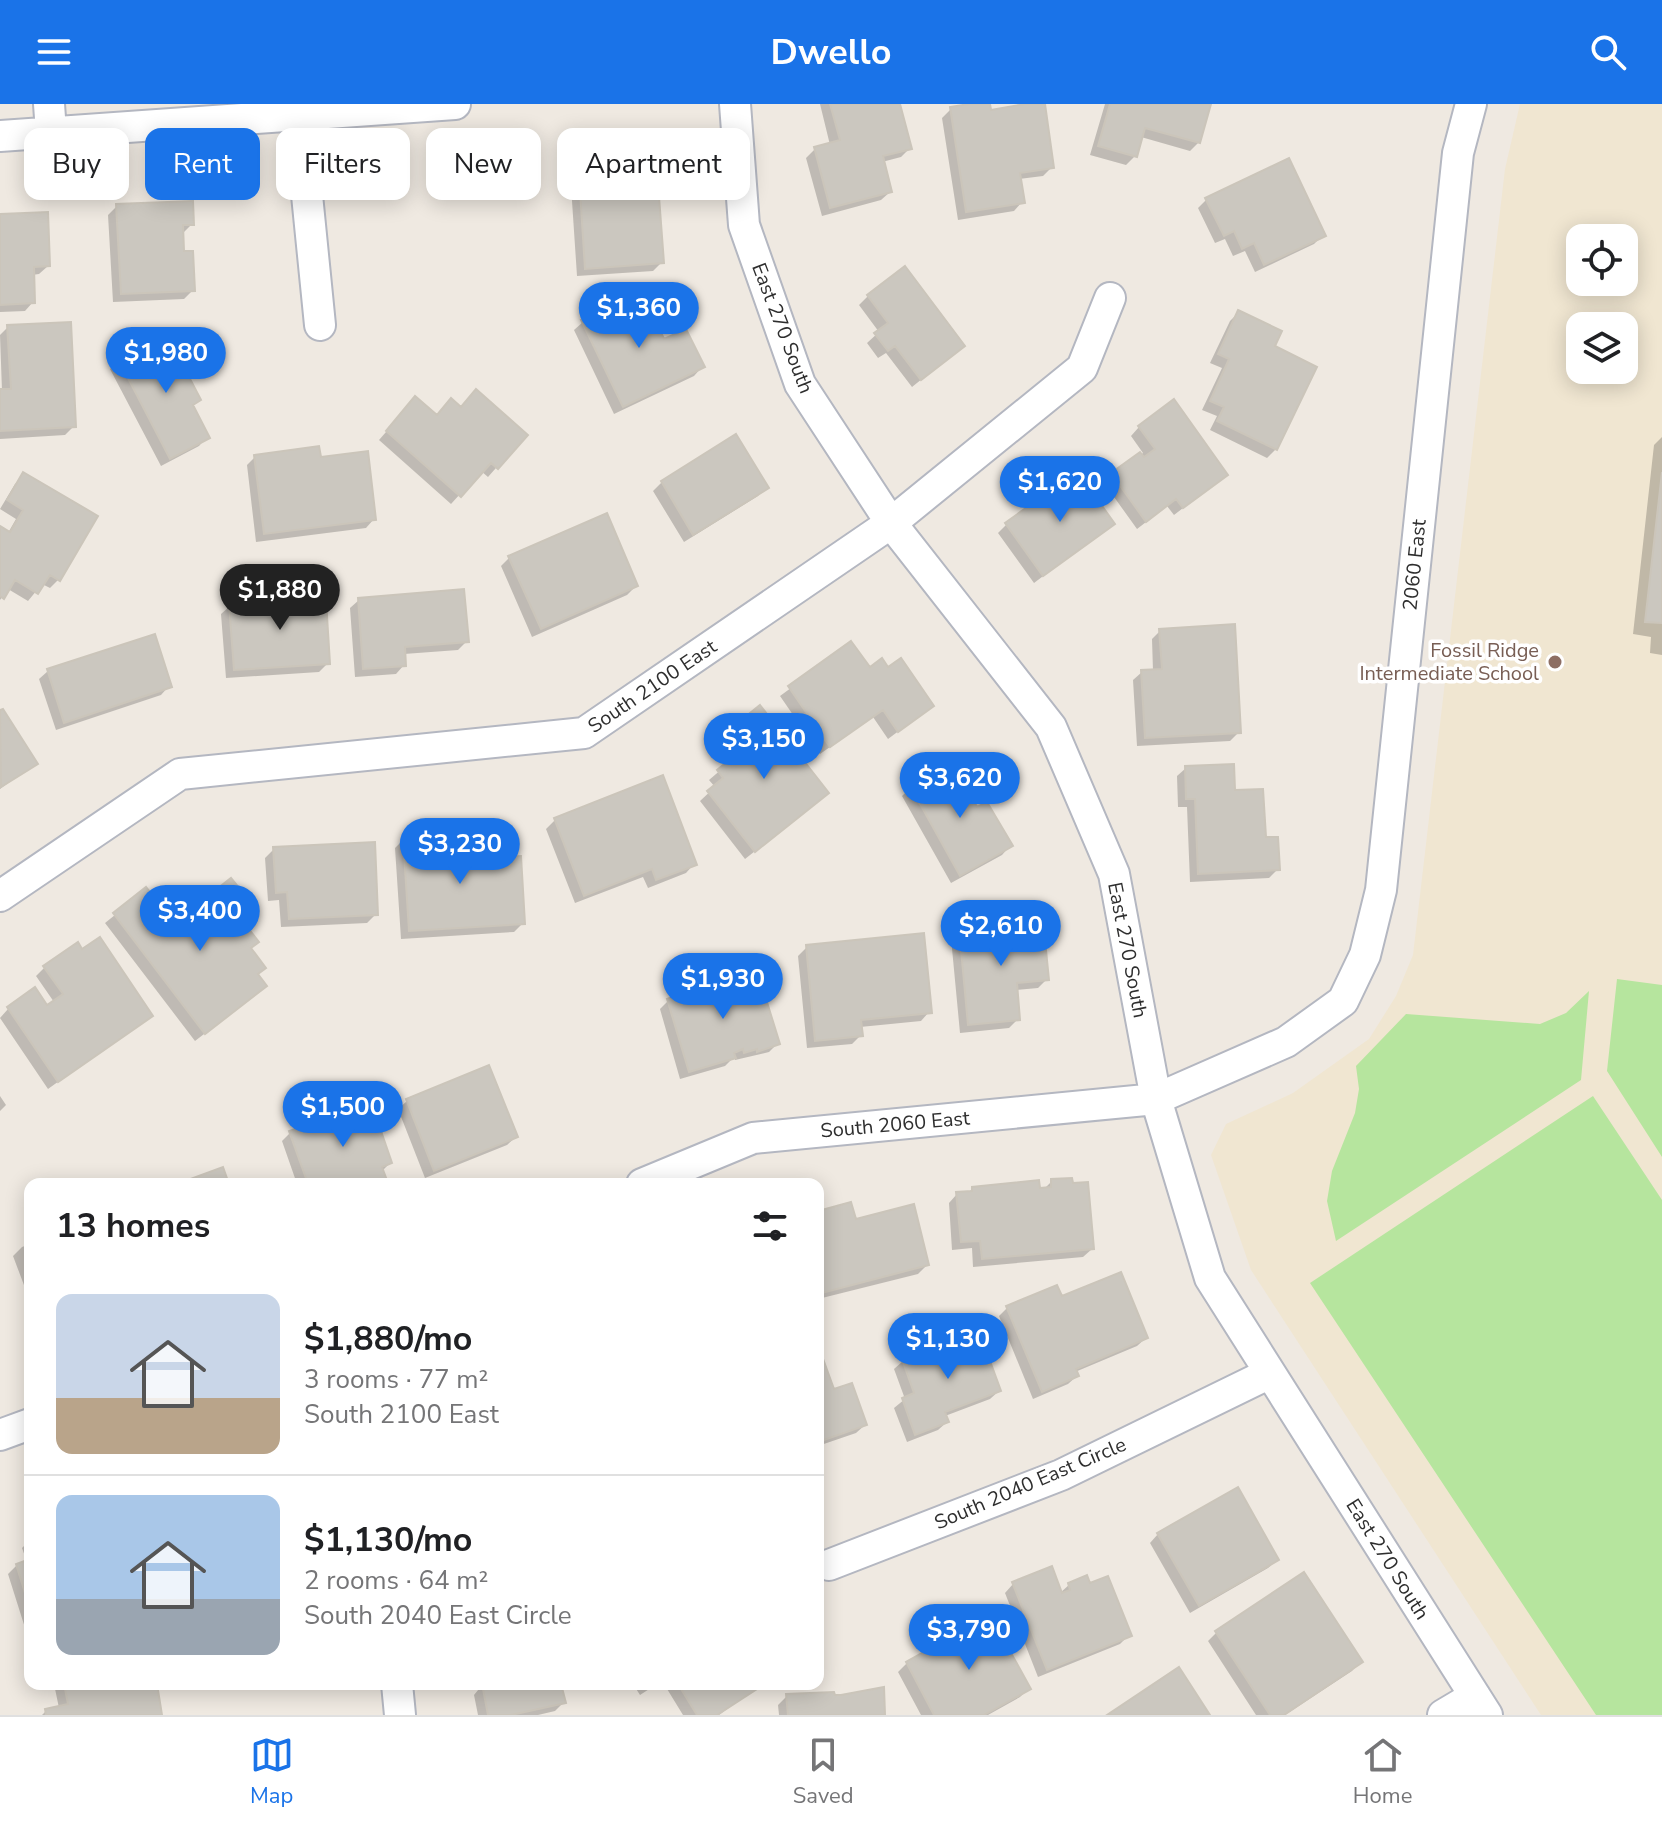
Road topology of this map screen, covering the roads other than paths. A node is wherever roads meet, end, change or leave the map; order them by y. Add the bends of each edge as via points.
1 (455, 104) edge
2 (735, 104) edge
3 (1471, 104) edge
4 (299, 115) junction
5 (50, 118) edge
6 (0, 136) edge
7 (1110, 298) dead end
8 (320, 325) dead end
9 (891, 523) junction
10 (0, 896) edge
11 (1156, 1099) junction
12 (656, 1178) edge
13 (1270, 1373) junction
14 (24, 1426) edge
15 (0, 1435) edge
16 (829, 1565) dead end
17 (398, 1690) edge
18 (1481, 1705) edge
19 (400, 1715) edge
20 (1443, 1715) edge

1 - 4 street
2 - 9 street, East 270 South via 744,225 800,384
3 - 11 street, 2060 East via 1458,153 1381,890 1365,955 1343,1001 1286,1042
4 - 5 street
4 - 8 street
5 - 6 street
7 - 9 street, South 2100 East via 1082,368
9 - 10 street, South 2100 East via 584,733 180,774
9 - 11 street, East 270 South via 1051,727 1114,874
11 - 12 street, South 2060 East via 753,1138
11 - 13 street, East 270 South via 1210,1278
13 - 16 street, South 2040 East Circle via 1061,1475
13 - 18 street, East 270 South
14 - 15 street
17 - 19 street
18 - 20 street

